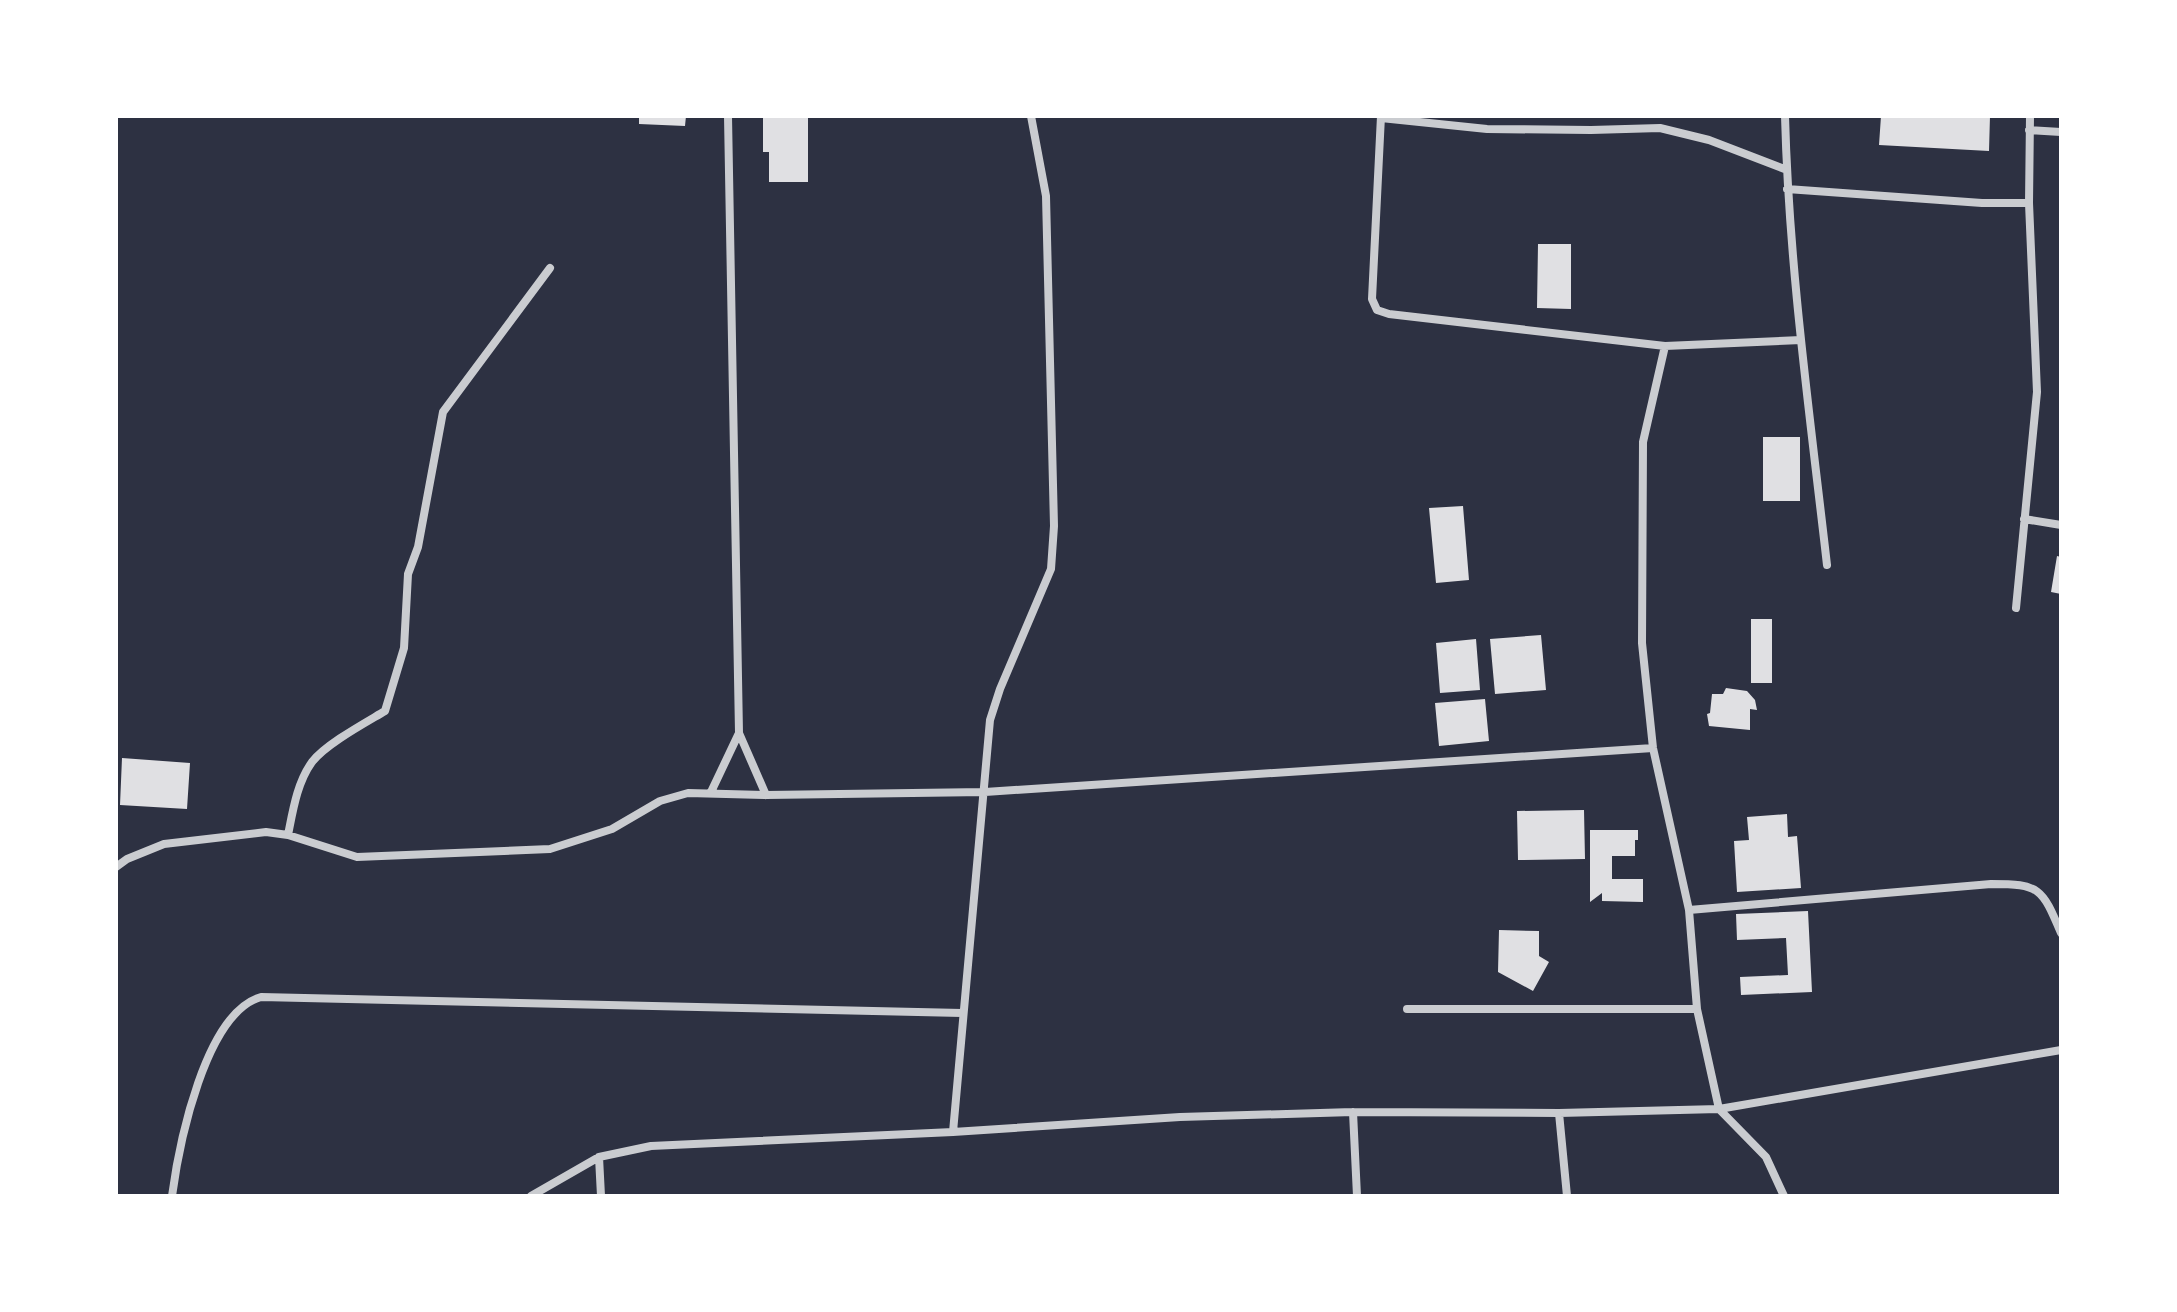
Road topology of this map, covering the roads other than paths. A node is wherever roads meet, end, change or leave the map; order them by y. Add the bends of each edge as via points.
1 (728, 116) edge
2 (1031, 116) edge
3 (1785, 116) edge
4 (2030, 116) edge
5 (1381, 117) edge
6 (2029, 130) junction
7 (2061, 132) edge
8 (1787, 170) junction
9 (1787, 189) junction
10 (2029, 203) junction
11 (550, 268) dead end
12 (1801, 340) junction
13 (1665, 346) junction
14 (2024, 519) junction
15 (2061, 525) edge
16 (1827, 565) dead end
17 (2016, 608) dead end
18 (739, 733) junction
19 (1653, 748) junction
20 (711, 792) junction
21 (985, 792) junction
22 (766, 795) junction
23 (288, 835) junction
24 (116, 867) edge
25 (1689, 910) junction
26 (2061, 933) edge
27 (1407, 1009) dead end
28 (1697, 1009) junction
29 (962, 1013) junction
30 (2061, 1050) edge
31 (1719, 1109) junction
32 (1353, 1112) junction
33 (1559, 1113) junction
34 (953, 1132) junction
35 (599, 1157) junction
36 (172, 1196) edge
37 (531, 1196) edge
38 (601, 1196) edge
39 (1357, 1196) edge
40 (1567, 1196) edge
41 (1784, 1196) edge

1 - 18 street
2 - 21 street via 1046,196 1054,526 1051,569 990,720
3 - 8 street
4 - 6 street
5 - 8 street via 1487,129 1660,128
5 - 13 street via 1372,299 1377,310
6 - 7 street
6 - 10 street
8 - 9 street
9 - 10 street
9 - 12 street
10 - 14 street via 2037,392
11 - 23 street via 443,412 418,547 408,574 404,648 385,711 313,761 295,798
12 - 13 street
12 - 16 street
13 - 19 street via 1643,442 1642,643
14 - 15 street
14 - 17 street
18 - 20 street
18 - 22 street
19 - 21 street
19 - 25 street
20 - 22 street
20 - 23 street via 660,801 612,829 550,849 357,857
21 - 22 street
21 - 29 street
23 - 24 street via 266,832 164,844
25 - 26 street via 2027,884 2047,901
25 - 28 street
27 - 28 street
28 - 31 street
29 - 34 street
29 - 36 street via 261,997 233,1013 201,1072
30 - 31 street
31 - 33 street
31 - 41 street via 1766,1157
32 - 33 street
32 - 34 street
32 - 39 street
33 - 40 street
34 - 35 street via 651,1146
35 - 37 street
35 - 38 street

